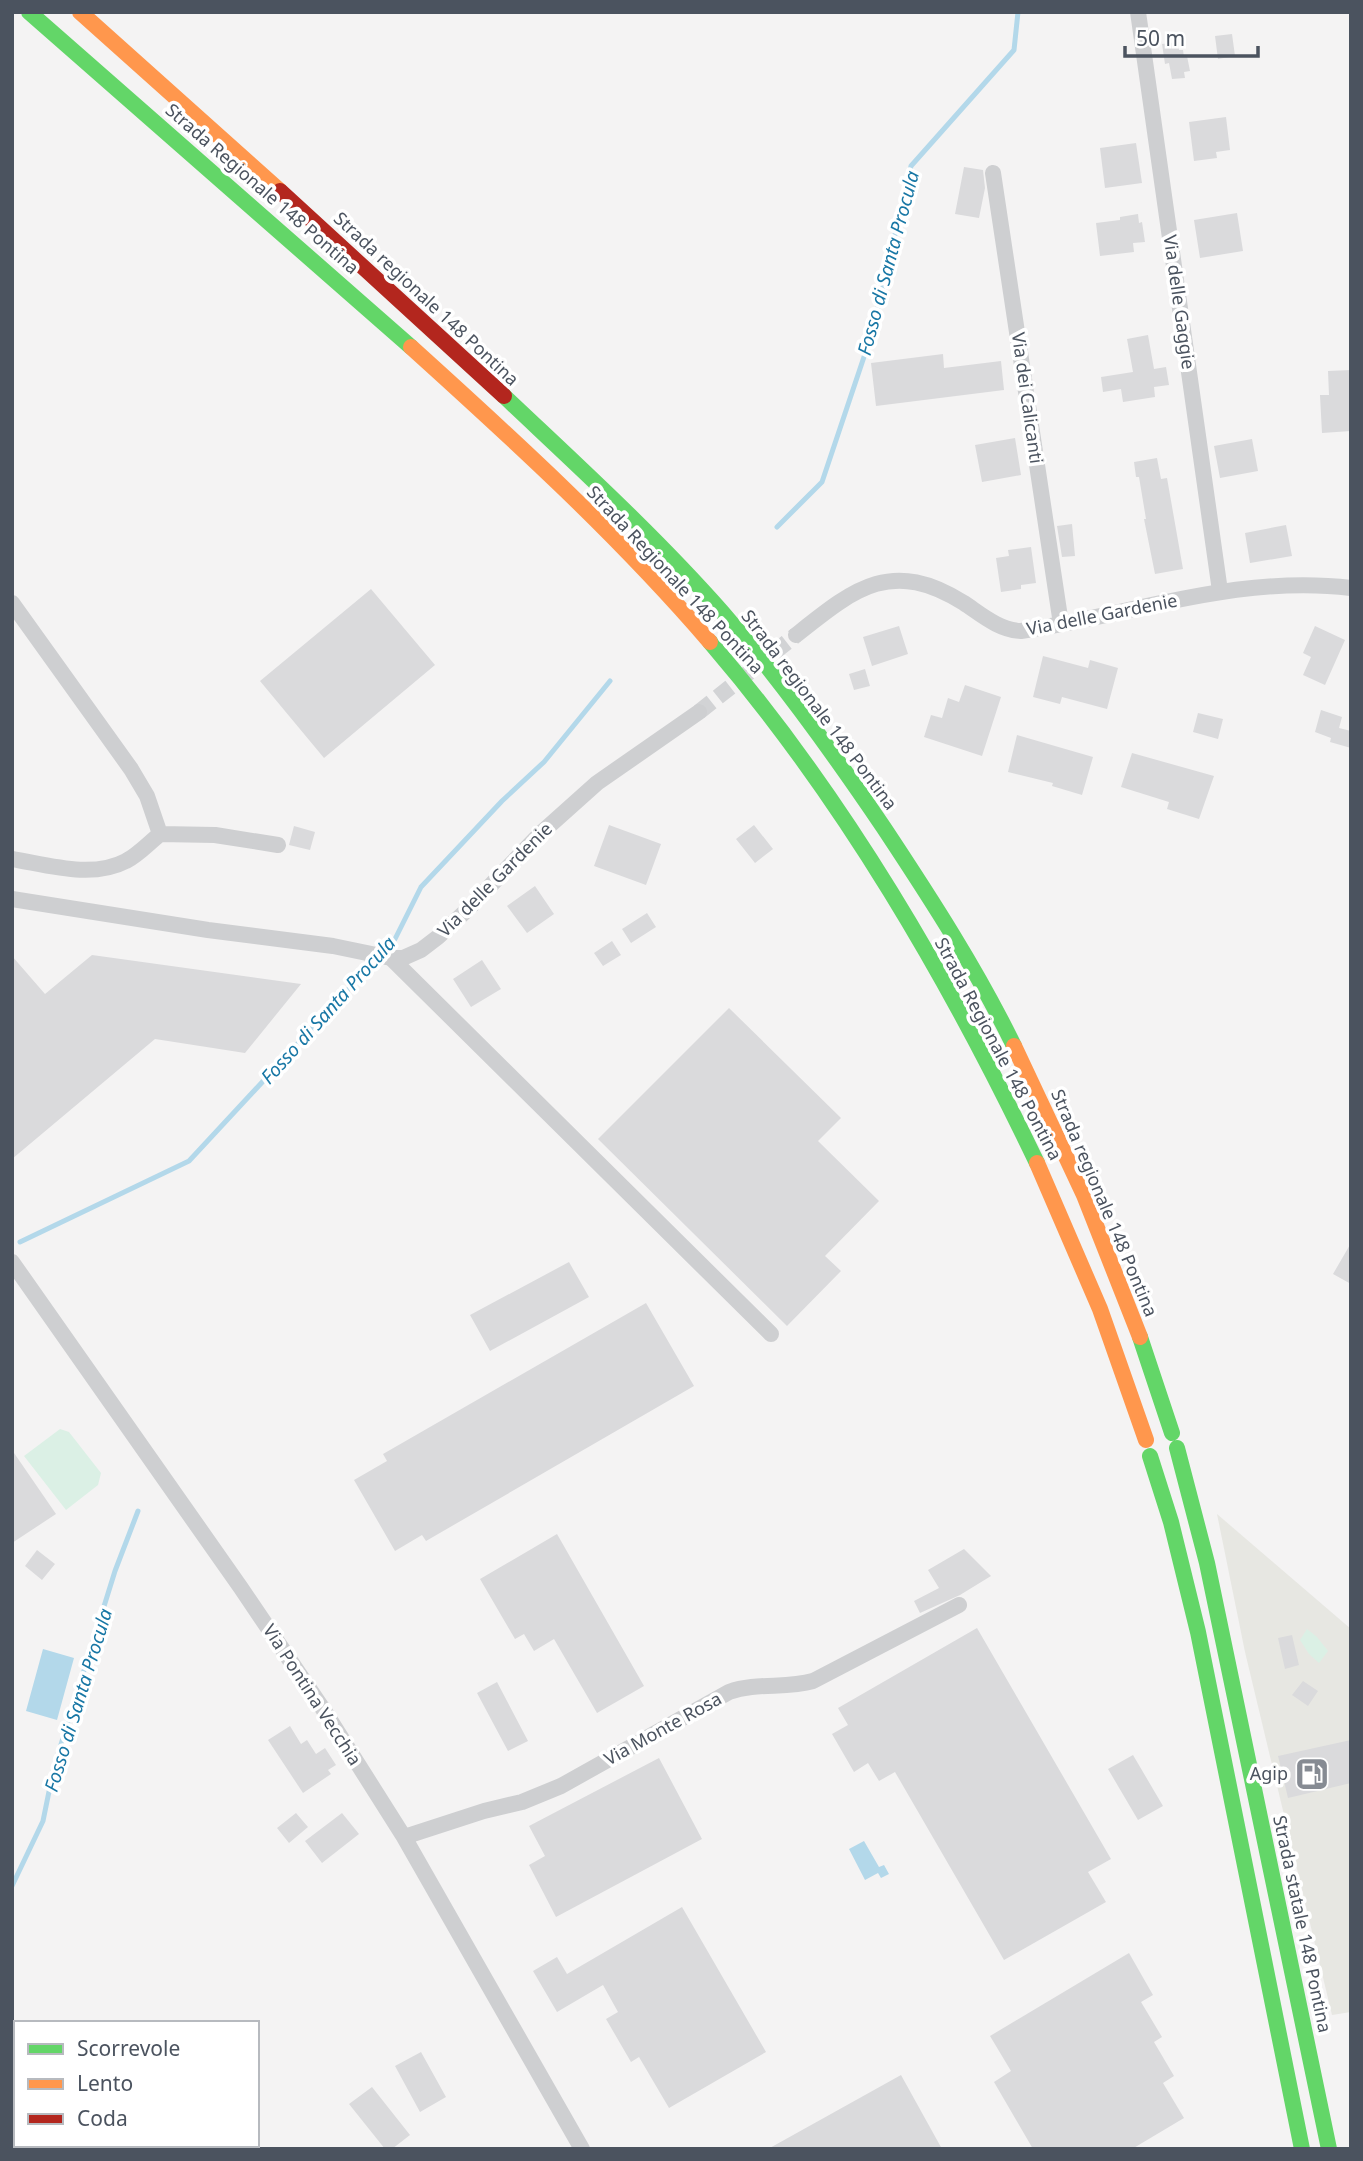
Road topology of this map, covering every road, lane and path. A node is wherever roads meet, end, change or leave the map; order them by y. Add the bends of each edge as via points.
1 (29, 12) edge
2 (80, 12) edge
3 (1138, 12) edge
4 (993, 173) dead end
5 (1351, 588) edge
6 (1220, 591) junction
7 (12, 603) edge
8 (1061, 624) junction
9 (796, 635) tunnel mouth
10 (699, 712) tunnel mouth
11 (160, 834) junction
12 (278, 845) dead end
13 (12, 859) edge
14 (12, 899) edge
15 (391, 958) junction
16 (12, 1262) edge
17 (771, 1335) dead end
18 (959, 1605) dead end
19 (1219, 1624) joint
20 (404, 1837) junction
21 (582, 2149) edge
22 (1302, 2149) edge
23 (1329, 2149) edge

1 - 22 highway, Strada Regionale 148 Pontina via 383,321 514,441 645,571 790,742 897,904 978,1045 1035,1159 1107,1326 1148,1448 1198,1632
2 - 19 highway, Strada regionale 148 Pontina via 405,303 697,584 762,661 876,817 989,998 1100,1232 1174,1441
3 - 6 street, Via delle Gaggie
4 - 8 street, Via dei Calicanti
5 - 6 street, Via delle Gardenie via 1287,584
6 - 8 street, Via delle Gardenie
7 - 11 street via 131,769 147,796
8 - 9 street, Via delle Gardenie via 1007,629 956,598 901,580 856,590
10 - 15 street, Via delle Gardenie via 597,783 438,937 413,955
11 - 12 street via 215,835
11 - 13 street via 124,862 106,868 85,870
14 - 15 street
15 - 17 street
16 - 20 street, Via Pontina Vecchia via 241,1588
18 - 20 street, Via Monte Rosa via 818,1679 729,1692 546,1793
19 - 23 highway, Strada statale 148 Pontina
20 - 21 street, Via Pontina Vecchia

